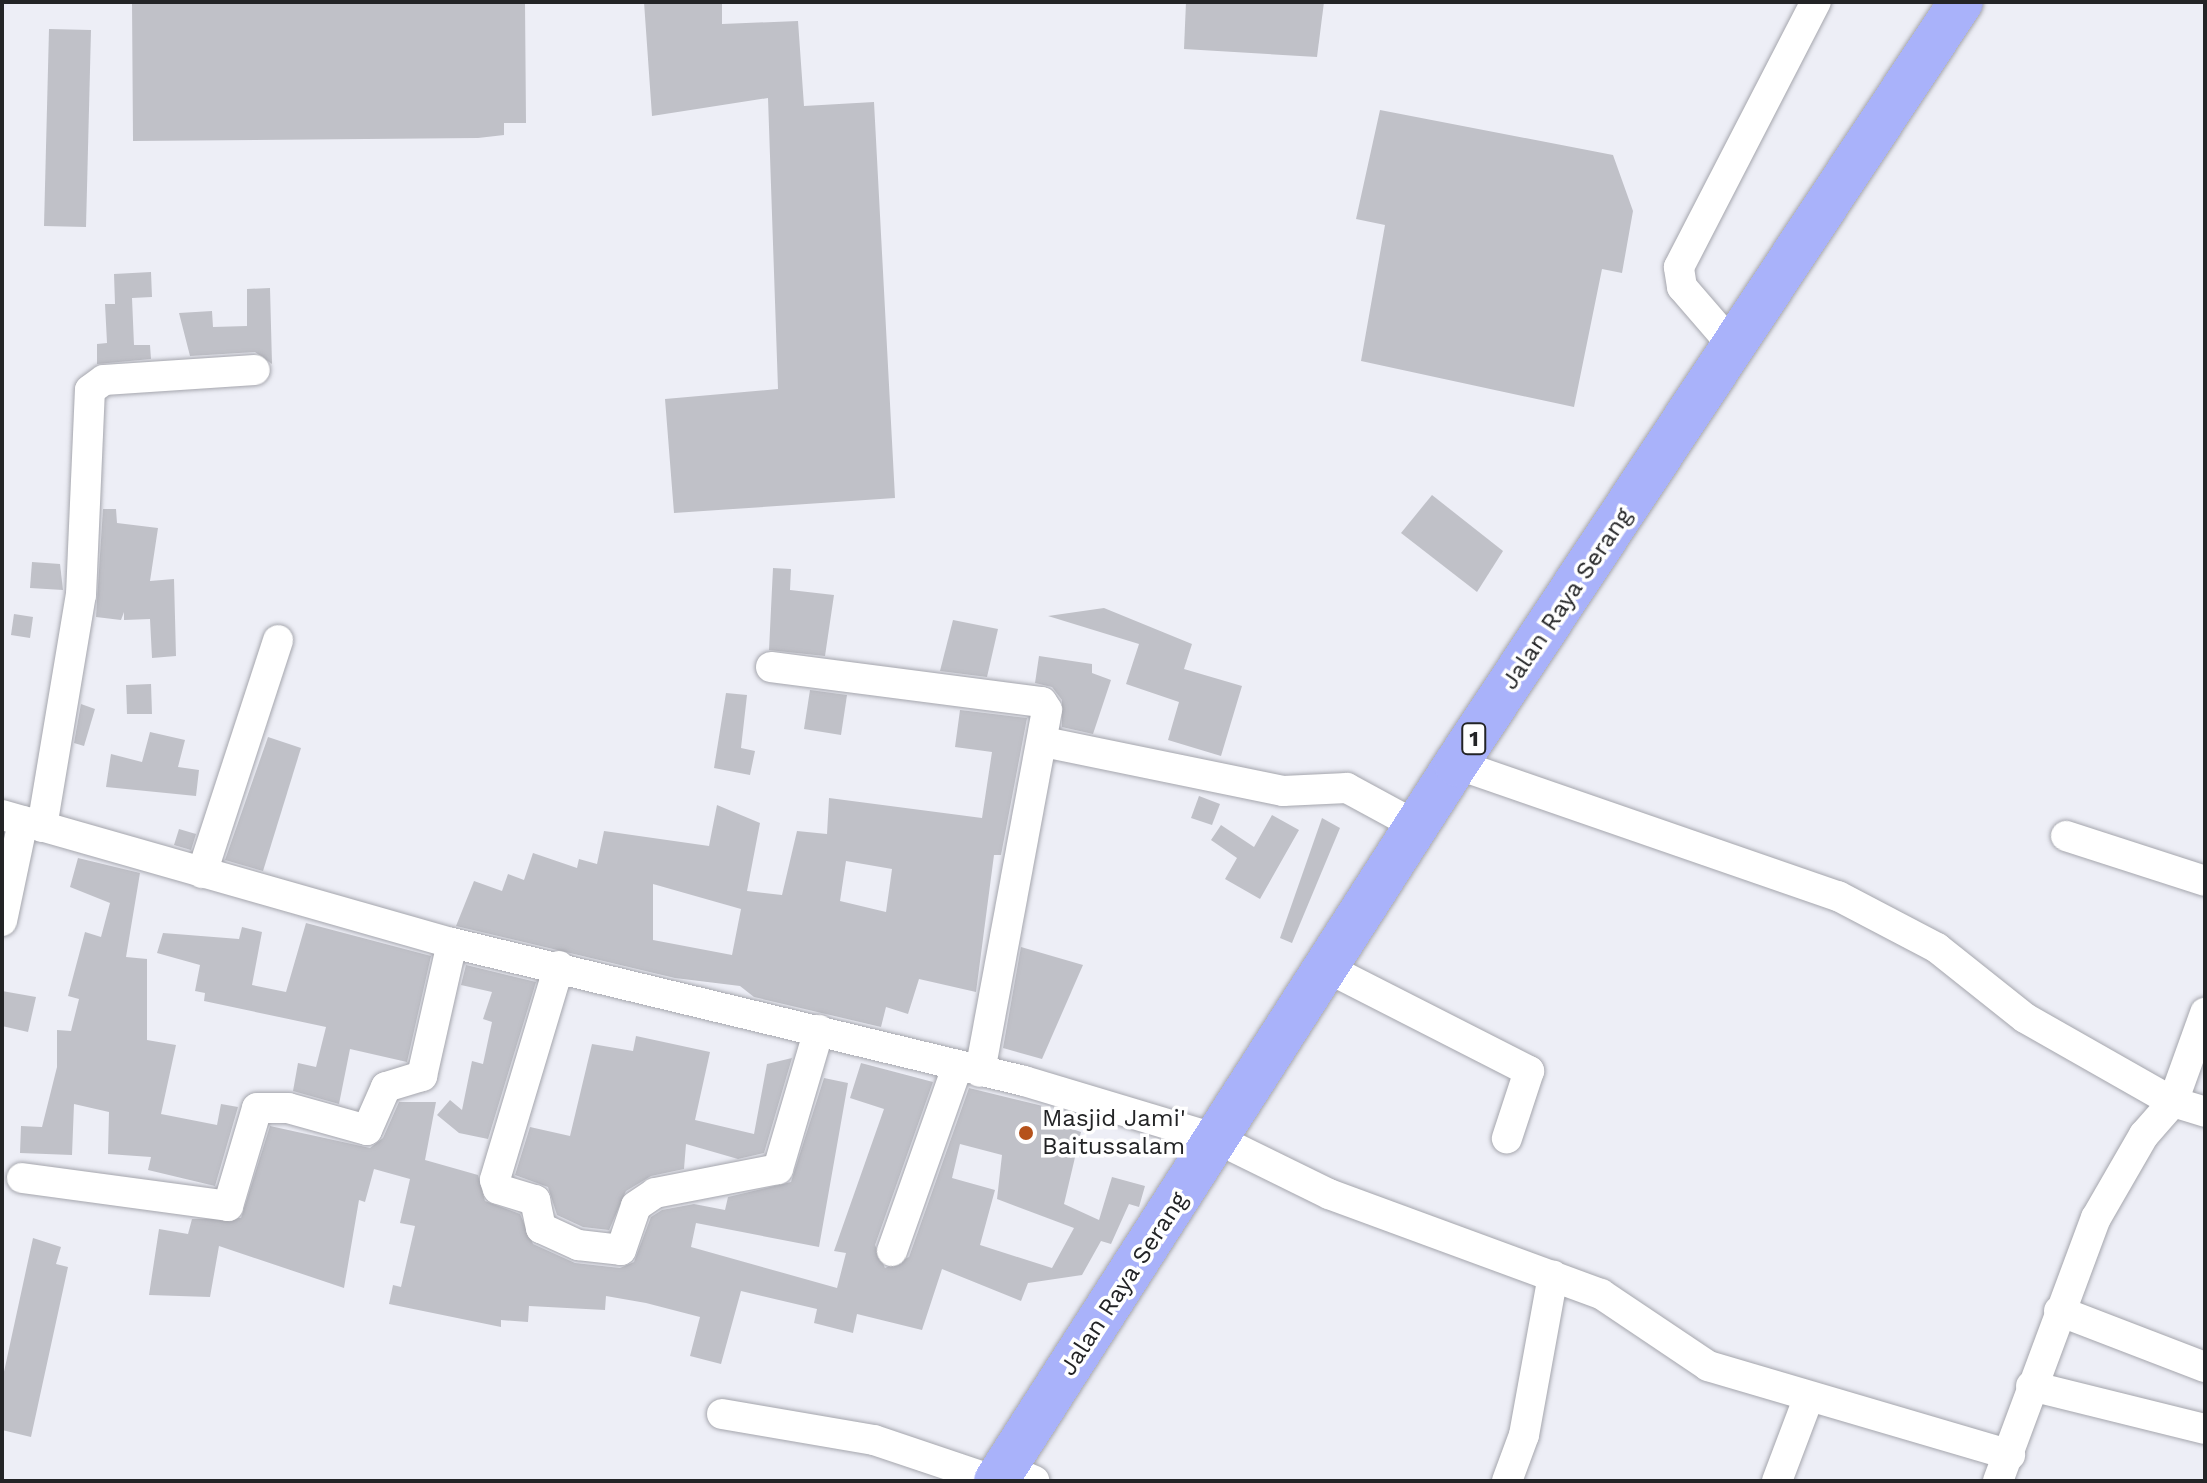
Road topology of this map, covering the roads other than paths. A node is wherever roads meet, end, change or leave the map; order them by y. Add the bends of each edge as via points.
1 (1816, 2) edge
2 (1961, 2) edge
3 (1733, 346) junction
4 (255, 370) dead end
5 (278, 640) dead end
6 (771, 667) dead end
7 (1044, 742) junction
8 (1456, 764) junction
9 (22, 821) edge
10 (1417, 826) junction
11 (2066, 836) dead end
12 (202, 873) junction
13 (2205, 881) edge
14 (2, 921) edge
15 (452, 943) junction
16 (559, 966) junction
17 (1327, 968) junction
18 (2205, 1013) edge
19 (819, 1030) junction
20 (968, 1070) junction
21 (2173, 1102) junction
22 (2205, 1112) edge
23 (1507, 1138) dead end
24 (1217, 1139) junction
25 (22, 1178) dead end
26 (892, 1251) dead end
27 (1553, 1276) junction
28 (2059, 1311) junction
29 (2205, 1367) edge
30 (2031, 1386) junction
31 (1808, 1399) junction
32 (722, 1414) dead end
33 (2205, 1429) edge
34 (2004, 1468) edge
35 (1008, 1478) edge
36 (1507, 1481) edge
37 (1777, 1481) edge

1 - 3 street via 1679,267 1682,287
2 - 3 highway, Jalan Raya Serang / 1
3 - 8 highway, Jalan Raya Serang / 1
4 - 9 street via 104,380 90,390 81,595
5 - 12 street
6 - 7 street via 1042,702
7 - 10 street via 1283,791 1347,788
7 - 20 street
8 - 10 highway, Jalan Raya Serang / 1
8 - 21 street via 1838,896 1937,948 2025,1018
9 - 12 street
9 - 14 street
10 - 17 highway, Jalan Raya Serang / 1
11 - 13 street
12 - 15 street
15 - 16 street
15 - 25 street via 422,1076 386,1087 367,1130 288,1108 257,1108 228,1206
16 - 19 street
16 - 19 street via 495,1180 498,1189 535,1200 541,1228 569,1243 621,1250 641,1200 778,1169
17 - 23 street via 1529,1071
17 - 24 highway, Jalan Raya Serang / 1
18 - 21 street
19 - 20 street
20 - 24 street
20 - 26 street
21 - 22 street
21 - 28 street via 2144,1135 2096,1218
24 - 27 street via 1329,1194
24 - 35 highway, Jalan Raya Serang / 1
27 - 31 street via 1632,1311 1708,1366
27 - 36 street via 1524,1435
28 - 29 street
28 - 30 street
30 - 33 street
30 - 34 street
31 - 34 street
31 - 37 street
32 - 35 street via 874,1440

